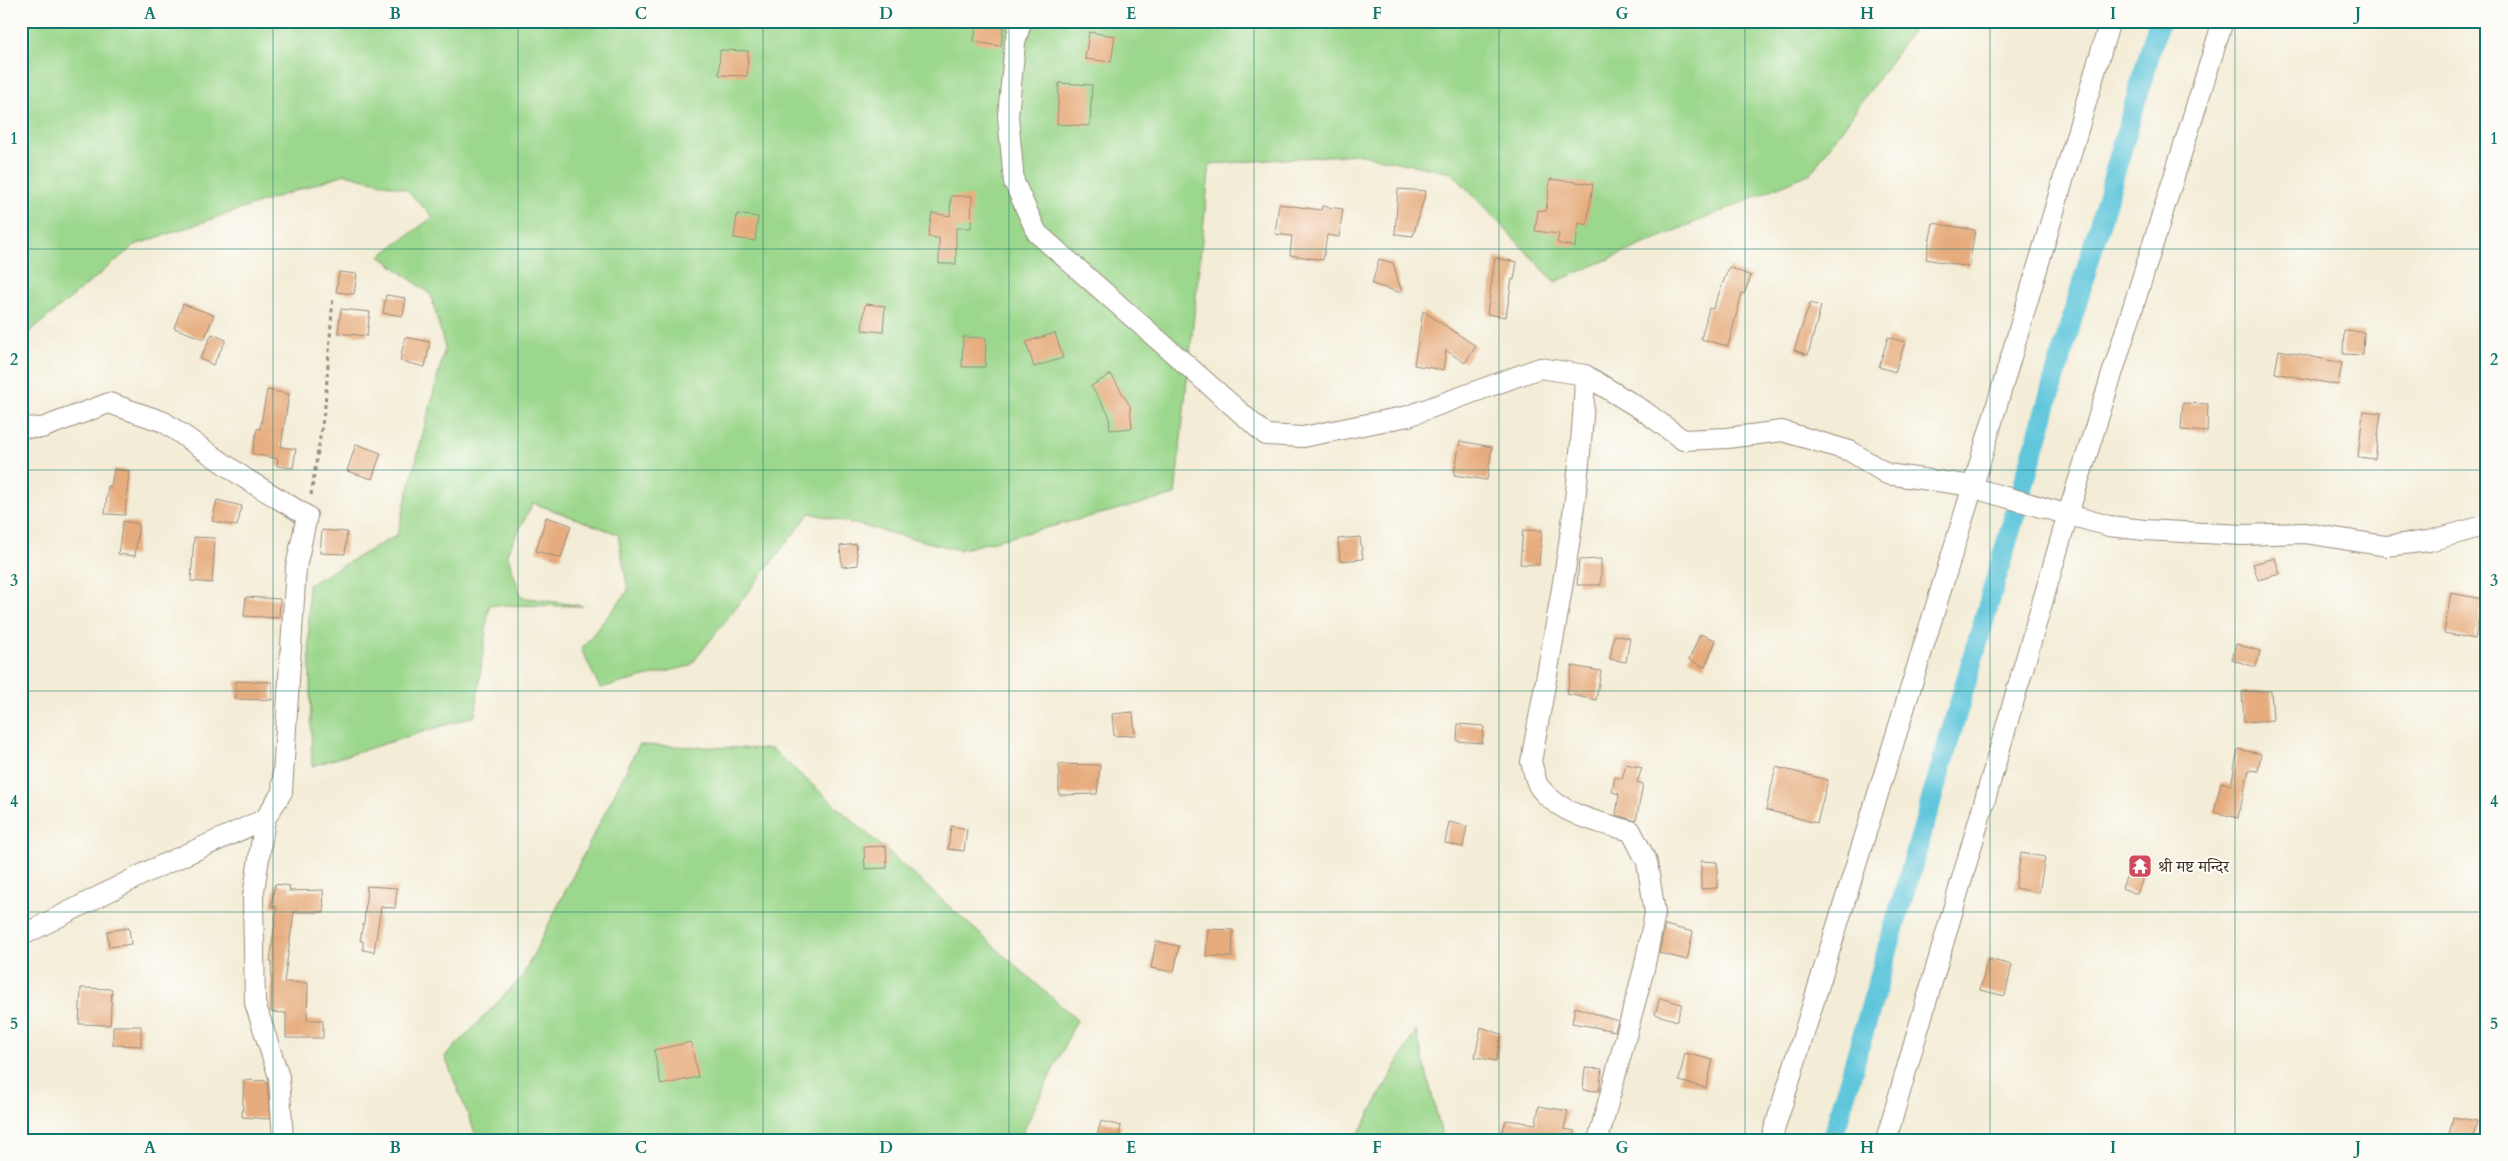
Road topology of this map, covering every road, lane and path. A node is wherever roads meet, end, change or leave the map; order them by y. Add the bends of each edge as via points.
1 (1020, 21) edge
2 (2110, 21) edge
3 (2223, 21) edge
4 (333, 297) dead end
5 (1585, 375) junction
6 (21, 427) edge
7 (1979, 489) junction
8 (2063, 512) junction
9 (307, 516) junction
10 (2487, 525) edge
11 (265, 820) junction
12 (21, 936) edge
13 (283, 1140) edge
14 (1598, 1140) edge
15 (1771, 1140) edge
16 (1886, 1140) edge

1 - 5 street via 1008,116 1014,182 1037,233 1266,435 1303,437 1408,416 1540,368
2 - 7 street
3 - 8 street
4 - 9 path via 325,406
5 - 7 street via 1683,440 1782,431 1850,451 1887,474
5 - 14 street via 1584,428 1563,587 1531,762 1539,787 1557,805 1601,823 1632,831 1647,862 1655,913 1644,969
6 - 9 street via 42,428 109,403 164,422 246,480
7 - 8 street
7 - 15 street
8 - 10 street via 2109,526 2144,530 2243,535 2305,533 2386,546 2429,541
8 - 16 street
9 - 11 street via 296,567 282,792
11 - 12 street via 149,871
11 - 13 street via 253,897 255,1003 279,1076

